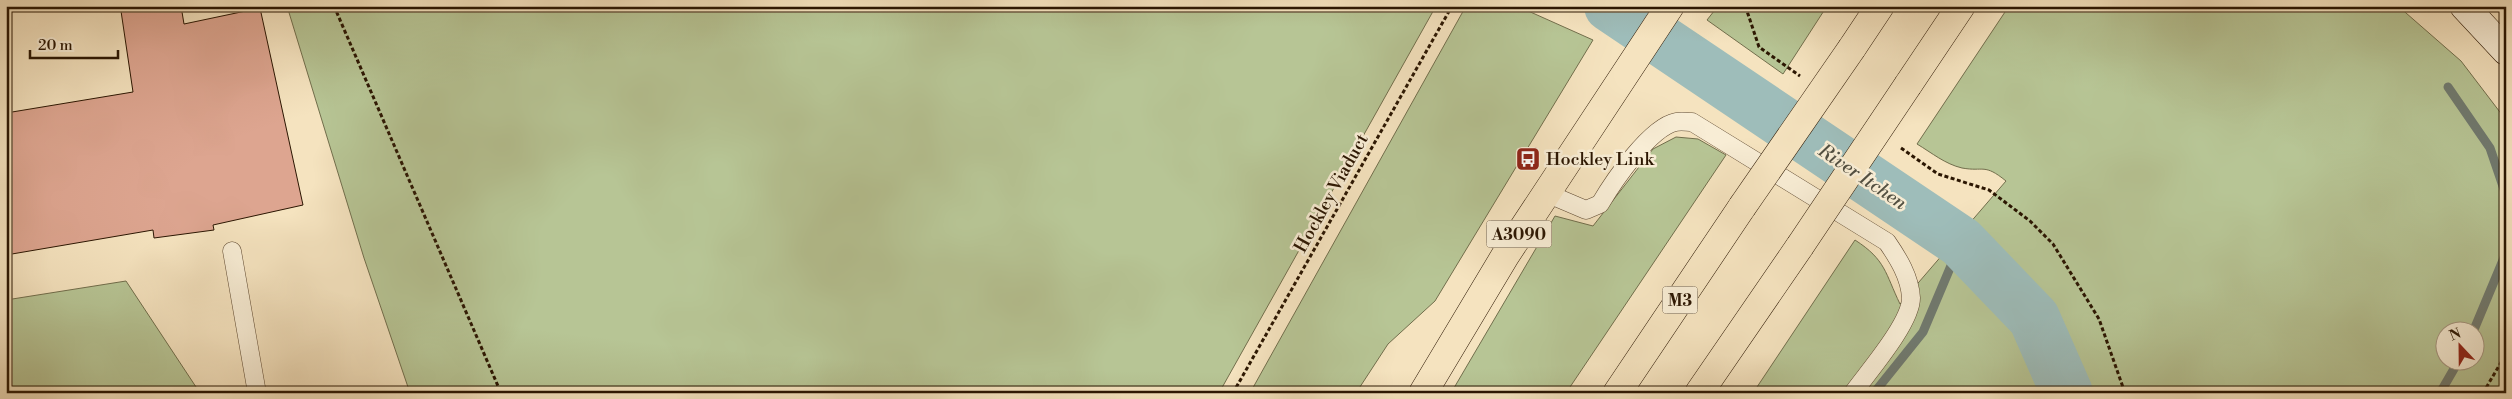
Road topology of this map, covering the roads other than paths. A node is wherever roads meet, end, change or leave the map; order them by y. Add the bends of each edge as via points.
1 (1670, 6) edge
2 (1880, 6) edge
3 (1961, 6) edge
4 (2464, 6) edge
5 (2506, 50) edge
6 (1546, 192) junction
7 (232, 251) dead end
8 (257, 393) edge
9 (1423, 393) edge
10 (1617, 393) edge
11 (1699, 393) edge
12 (1853, 393) edge

1 - 6 main road, A3090
2 - 10 main road, M3, bridge
3 - 11 main road, bridge
4 - 5 main road
6 - 9 main road, A3090
6 - 12 lane via 1586,210 1593,209 1600,204 1629,161 1658,132 1676,122 1692,122 1887,242 1903,266 1911,299 1901,328
7 - 8 lane

